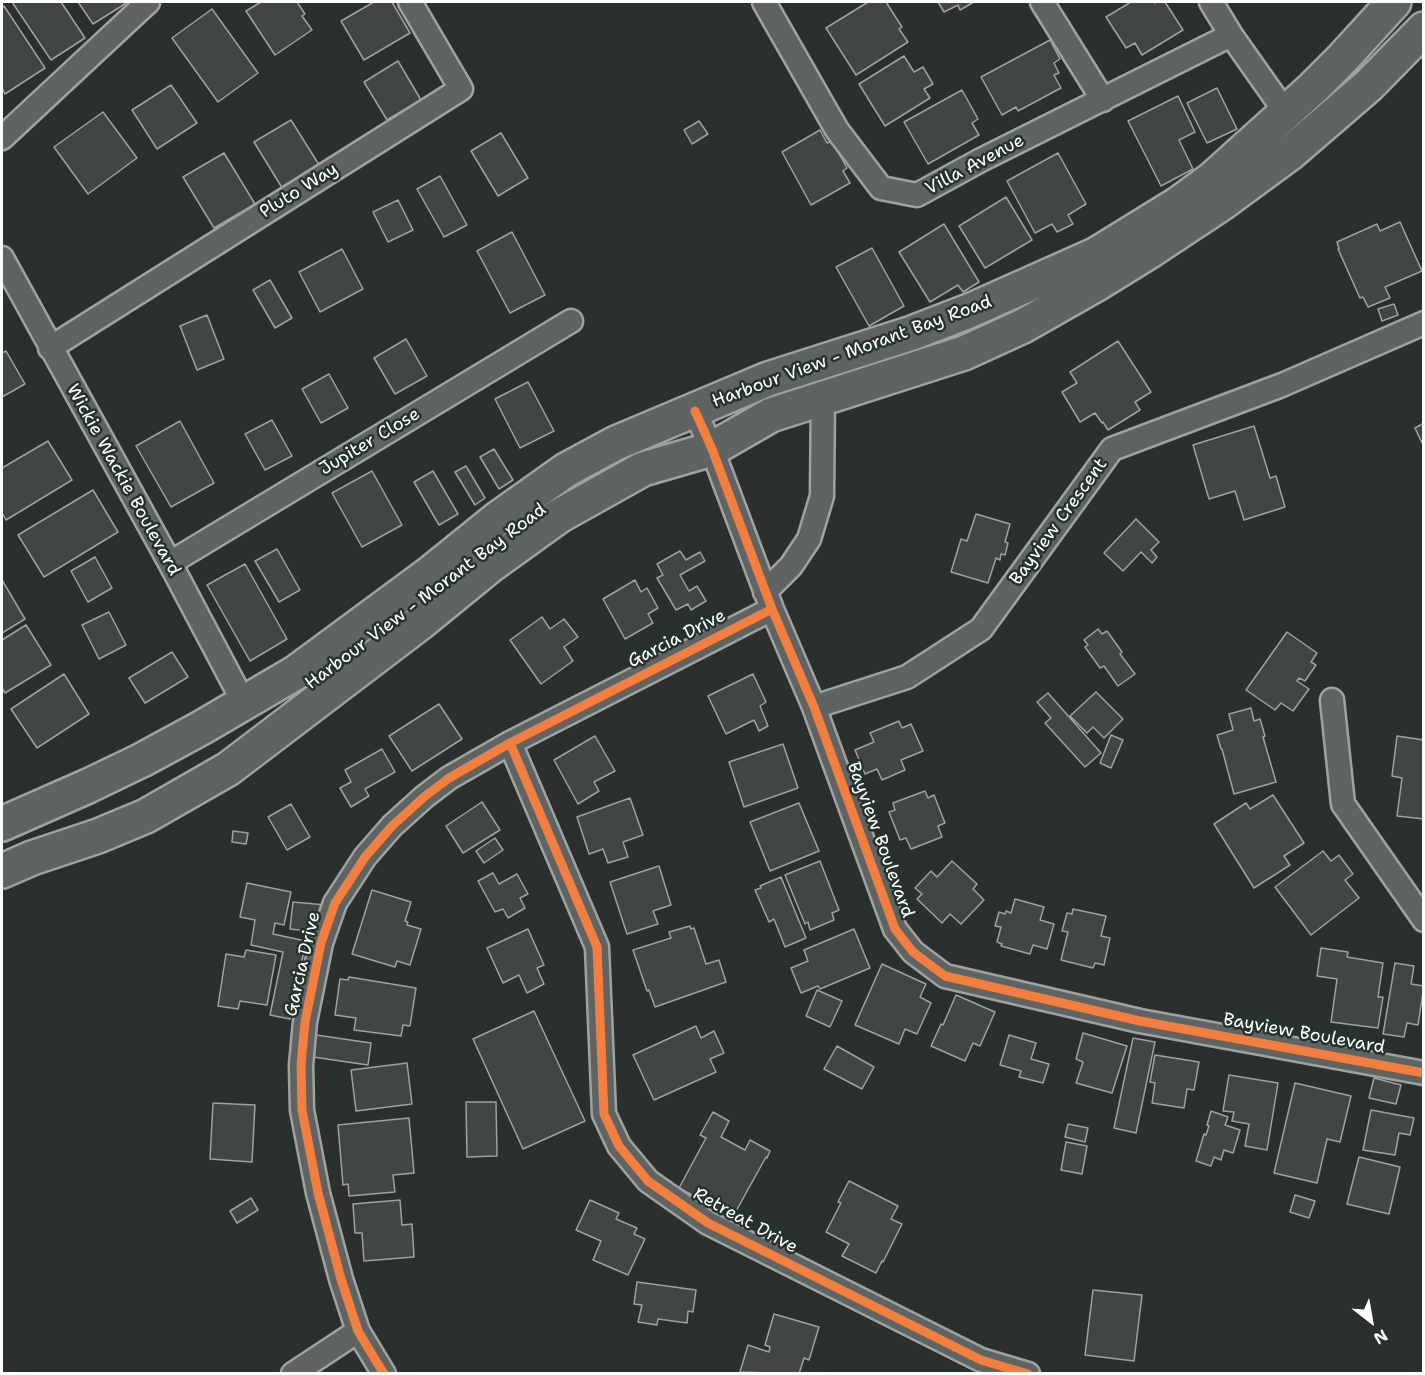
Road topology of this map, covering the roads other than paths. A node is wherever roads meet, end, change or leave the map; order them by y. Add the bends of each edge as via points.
1 (148, 2) edge
2 (410, 2) edge
3 (764, 2) edge
4 (1042, 2) edge
5 (1211, 2) edge
6 (1394, 2) edge
7 (1370, 28) junction
8 (1424, 29) edge
9 (1231, 35) junction
10 (1397, 56) junction
11 (1103, 100) junction
12 (1286, 113) junction
13 (2, 138) edge
14 (2, 258) edge
15 (571, 321) dead end
16 (1424, 323) edge
17 (50, 348) junction
18 (823, 397) junction
19 (694, 411) junction
20 (712, 449) junction
21 (170, 563) junction
22 (769, 600) junction
23 (1332, 700) dead end
24 (244, 703) junction
25 (814, 707) junction
26 (510, 743) junction
27 (4, 818) edge
28 (2, 871) edge
29 (1424, 920) edge
30 (1424, 1073) edge
31 (358, 1331) junction
32 (984, 1367) edge
33 (293, 1374) edge
34 (384, 1374) edge
35 (1028, 1374) edge

1 - 13 street
2 - 17 street, Pluto Way via 461,89
3 - 11 street, Villa Avenue via 837,130 881,188 917,195
4 - 11 street
5 - 9 street
6 - 7 highway, Harbour View - Morant Bay Road
7 - 10 highway
7 - 12 highway, Harbour View - Morant Bay Road
8 - 10 highway, Harbour View - Morant Bay Road
9 - 11 street, Villa Avenue
9 - 12 street
10 - 18 highway, Harbour View - Morant Bay Road via 1281,160 1221,204 1095,285 1023,326 964,353
12 - 19 highway, Harbour View - Morant Bay Road via 1212,179 1097,254 931,326 768,379
14 - 17 street, Wickie Wackie Boulevard
15 - 21 street, Jupiter Close
16 - 25 street, Bayview Crescent via 1282,385 1112,449 981,629 907,676
17 - 21 street, Wickie Wackie Boulevard
18 - 20 highway, Harbour View - Morant Bay Road via 771,415
18 - 22 street, Garcia Drive via 822,496 809,538
19 - 20 street, Bayview Boulevard
19 - 24 highway, Harbour View - Morant Bay Road via 616,443 566,470 295,673
20 - 22 street, Bayview Boulevard
20 - 28 highway, Harbour View - Morant Bay Road via 643,469 560,516 228,769 146,816
21 - 24 street, Wickie Wackie Boulevard
22 - 25 street, Bayview Boulevard
22 - 26 street, Garcia Drive
23 - 29 street via 1343,804
24 - 27 highway, Harbour View - Morant Bay Road via 88,786
25 - 30 street, Bayview Boulevard via 895,929 913,952 945,976 1140,1021
26 - 31 street, Garcia Drive via 449,778 392,826 365,856 335,903 321,943 304,1033 302,1110 318,1193
26 - 32 street, Retreat Drive via 597,947 604,1114 619,1146 648,1181 708,1223
31 - 33 street
31 - 34 street, Garcia Drive
32 - 35 street, Retreat Drive

